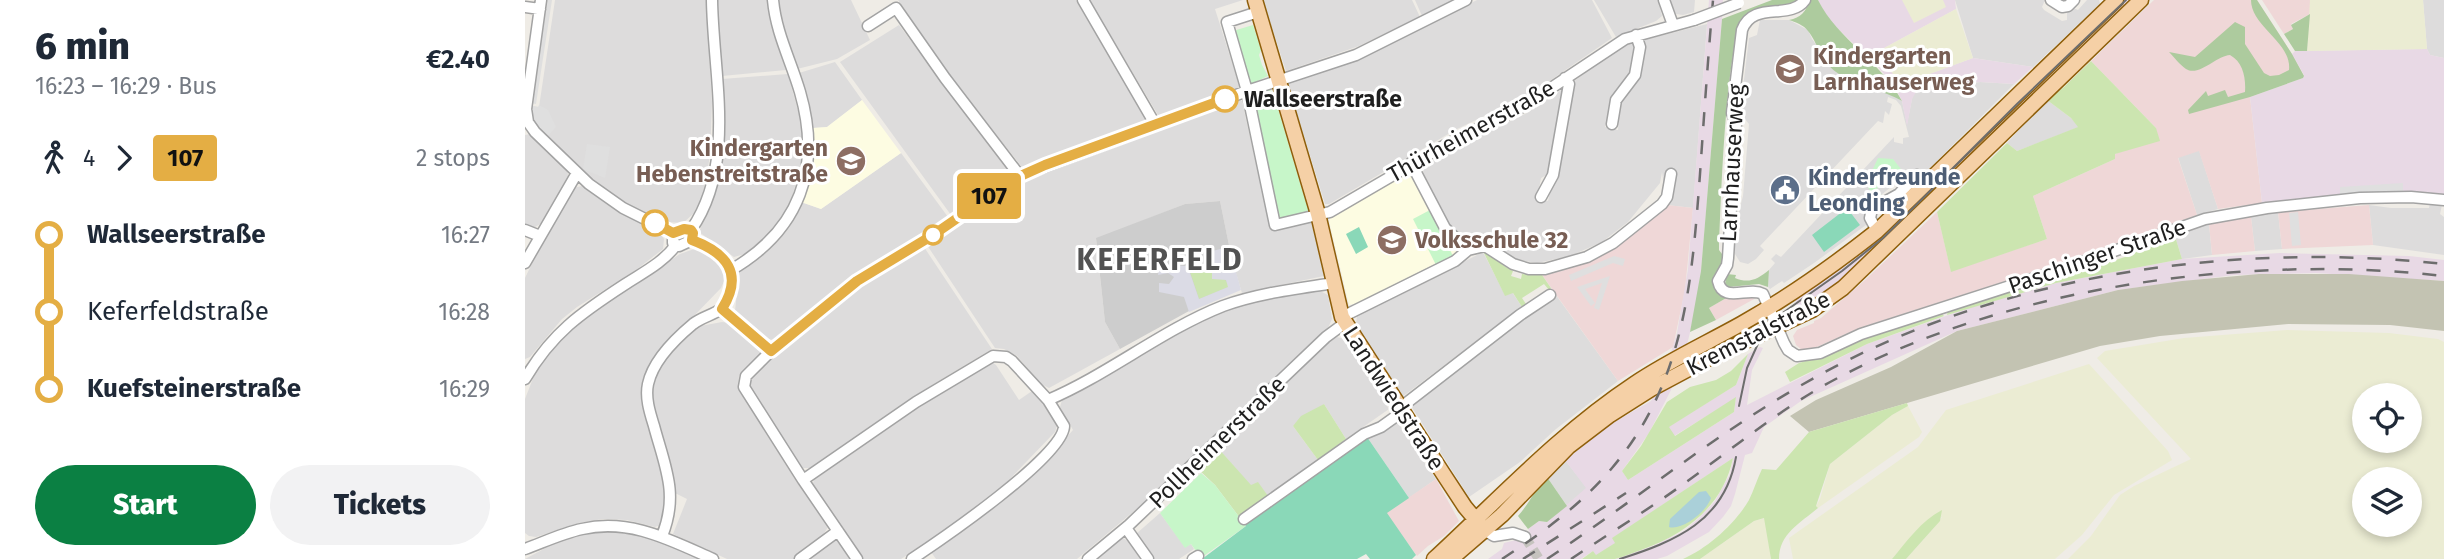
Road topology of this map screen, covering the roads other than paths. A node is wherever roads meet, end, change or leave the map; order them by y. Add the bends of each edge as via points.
1 (712, 0) edge
2 (773, 0) edge
3 (1083, 0) edge
4 (1466, 0) edge
5 (1664, 0) edge
6 (1805, 0) edge
7 (2051, 0) edge
8 (2074, 0) edge
9 (2116, 0) edge
10 (2141, 0) edge
11 (1741, 1) edge
12 (541, 5) edge
13 (1256, 6) edge
14 (525, 7) edge
15 (1673, 25) junction
16 (868, 26) dead end
17 (1636, 35) junction
18 (1565, 78) junction
19 (1278, 80) junction
20 (1247, 91) junction
21 (1155, 124) junction
22 (1612, 124) dead end
23 (527, 126) edge
24 (1411, 163) junction
25 (577, 173) junction
26 (1671, 174) dead end
27 (1917, 175) dead end
28 (1020, 176) junction
29 (1541, 197) dead end
30 (2444, 200) edge
31 (1318, 214) junction
32 (525, 230) edge
33 (1877, 231) junction
34 (673, 233) junction
35 (691, 235) junction
36 (540, 236) junction
37 (676, 245) junction
38 (1468, 250) junction
39 (525, 263) edge
40 (731, 270) junction
41 (1334, 283) junction
42 (1550, 295) dead end
43 (1769, 306) junction
44 (722, 309) junction
45 (1344, 320) junction
46 (1777, 326) junction
47 (771, 351) junction
48 (529, 365) edge
49 (525, 379) edge
50 (1048, 401) junction
51 (1401, 410) junction
52 (803, 480) junction
53 (1244, 519) dead end
54 (1480, 525) junction
55 (1126, 528) junction
56 (838, 531) junction
57 (662, 536) junction
58 (1525, 537) dead end
59 (525, 549) edge
60 (713, 559) edge
61 (800, 559) edge
62 (857, 559) edge
63 (912, 559) edge
64 (1088, 559) edge
65 (1148, 559) edge
66 (1434, 559) edge
67 (1451, 559) edge

1 - 35 street via 716,155 713,183
2 - 40 street via 804,107 806,168 785,226
3 - 21 street
4 - 19 street via 1356,55
5 - 15 street
6 - 43 street, Larnhauserweg via 1797,8 1750,17 1741,36 1732,113 1736,123 1728,258 1718,281 1727,293 1760,292
7 - 8 street via 2065,7
9 - 33 main road, Kremstalstraße
10 - 46 main road, Kremstalstraße via 1862,271 1824,303
11 - 15 street, Thürheimerstraße, bridge
12 - 14 street
12 - 23 street
13 - 19 main road, Landwiedstraße
13 - 20 street, Landwiedstraße via 1227,22
15 - 17 street, Thürheimerstraße
16 - 28 street via 896,8
17 - 18 street, Thürheimerstraße
17 - 22 street via 1640,47 1635,75 1616,100
18 - 24 street, Thürheimerstraße via 1524,106
18 - 29 street via 1569,84 1553,175
19 - 20 street
19 - 31 main road, Landwiedstraße
20 - 21 street
20 - 31 street, Landwiedstraße via 1275,225
21 - 28 street
23 - 25 street
24 - 31 street, Thürheimerstraße via 1330,212
24 - 38 street via 1445,228
25 - 34 street via 615,204
25 - 36 street
26 - 38 street via 1662,204 1613,243 1587,257 1536,269 1513,264 1485,246
27 - 33 street via 1899,194 1872,209 1870,218
28 - 47 street via 857,281
30 - 46 street, Paschinger Straße via 2360,198 2205,219 1861,334 1809,356 1788,350
31 - 41 main road, Landwiedstraße
32 - 36 street
33 - 43 main road, Kremstalstraße
34 - 35 street via 684,229
34 - 37 street
35 - 37 street
35 - 40 street via 717,252
36 - 39 street
37 - 48 street via 663,259 571,321
38 - 45 street, Pollheimerstraße
40 - 44 street
41 - 45 main road, Landwiedstraße
41 - 50 street via 1261,295 1223,307
42 - 51 street
43 - 46 street
43 - 54 main road, Kremstalstraße via 1608,402 1543,457
44 - 47 street
44 - 57 street via 692,325 665,352 648,384 649,408 671,499
45 - 51 main road, Landwiedstraße
45 - 55 street, Pollheimerstraße
46 - 54 main road, Kremstalstraße via 1651,389 1610,415
47 - 52 street via 746,376 744,387
48 - 49 street
50 - 52 street via 1012,361 989,358
50 - 63 street via 1064,426 1061,436 981,512
51 - 53 street
51 - 54 main road, Landwiedstraße
52 - 56 street
54 - 58 street via 1494,536 1513,533
54 - 66 main road, Kremstalstraße
54 - 67 main road, Kremstalstraße
55 - 64 street, Pollheimerstraße
55 - 65 street
56 - 61 street
56 - 62 street
57 - 59 street via 622,525 601,526
57 - 60 street

